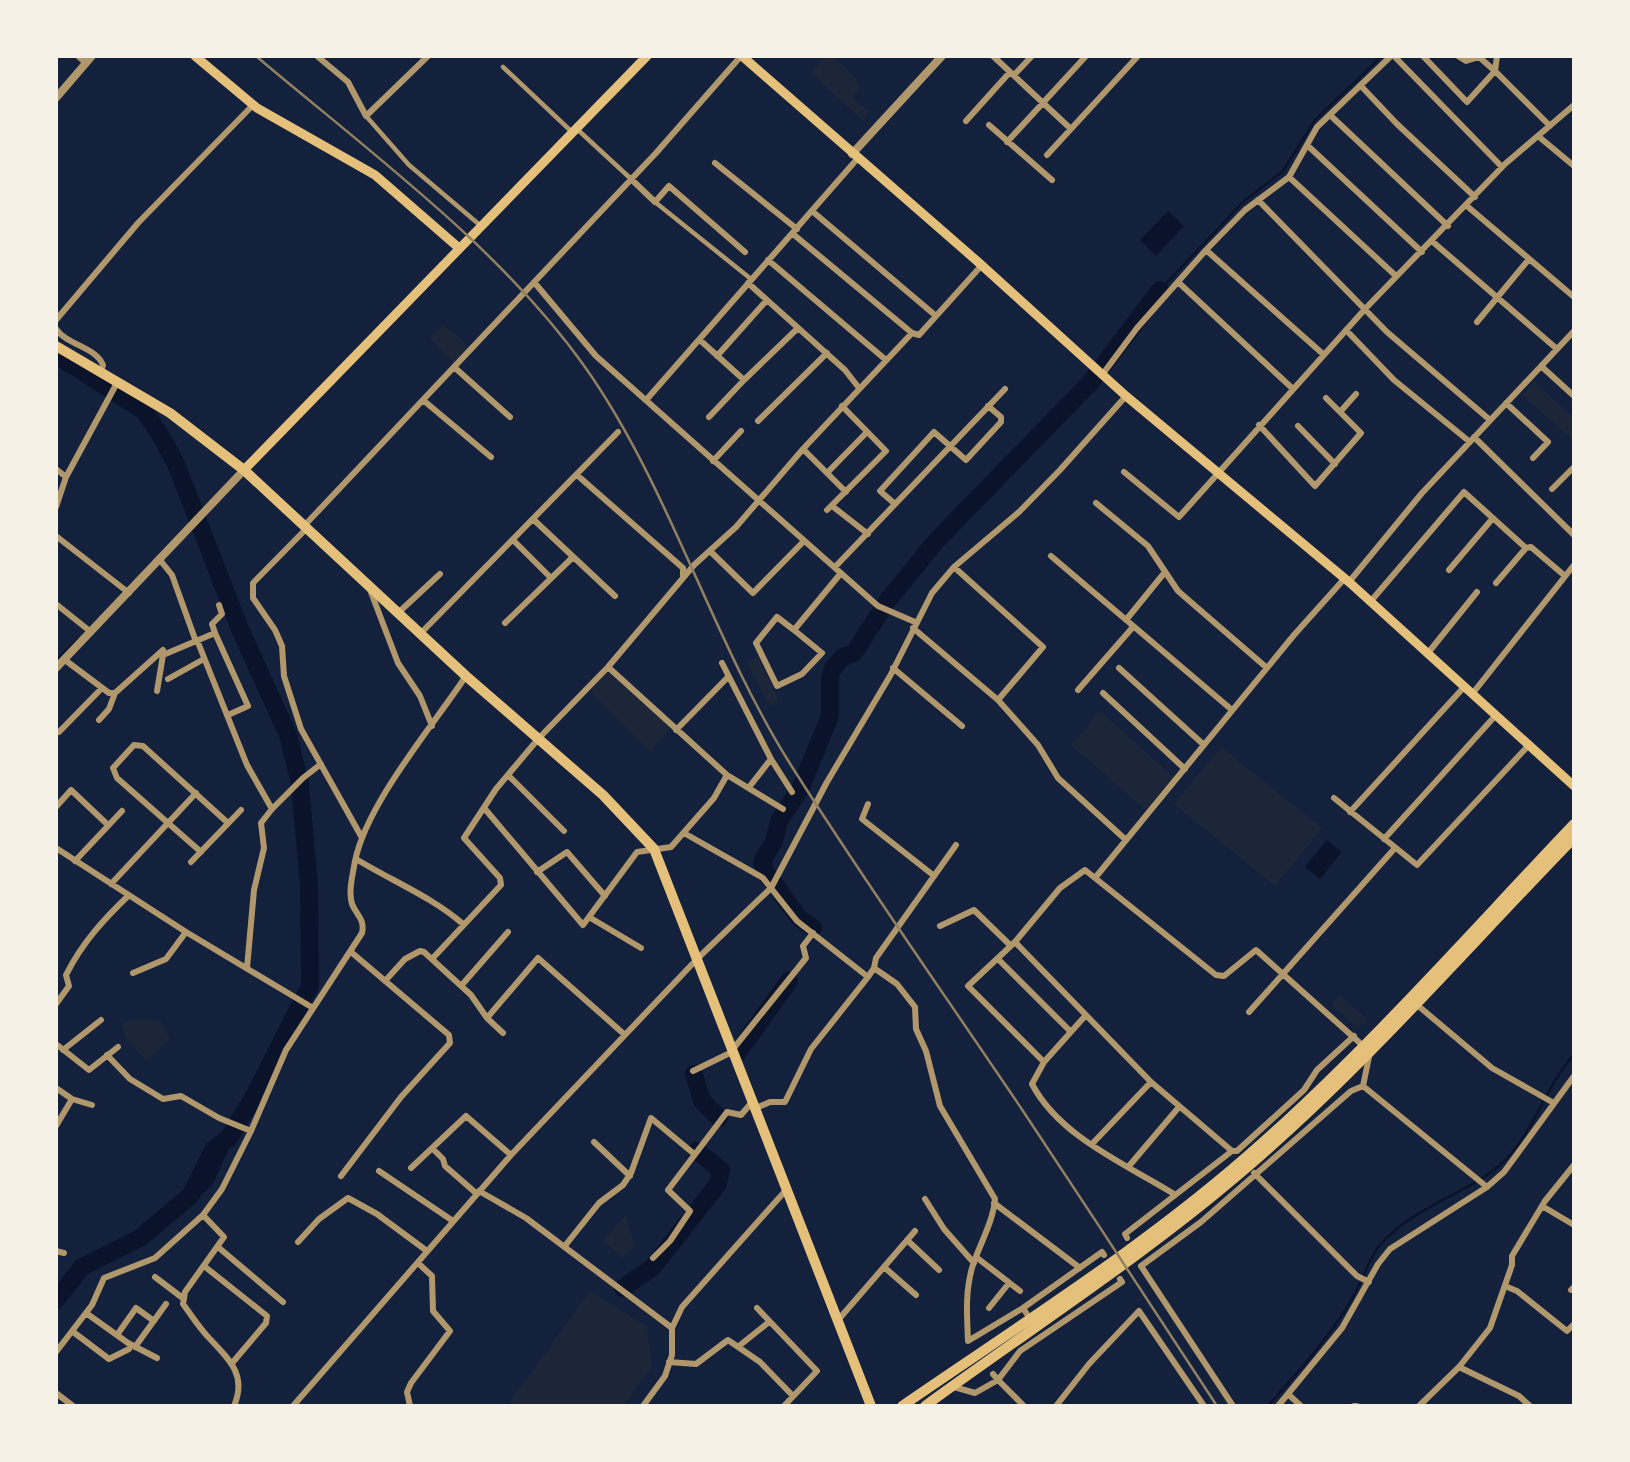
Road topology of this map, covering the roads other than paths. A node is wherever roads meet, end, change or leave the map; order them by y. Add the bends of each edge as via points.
1 (78, 56) edge
2 (195, 56) edge
3 (317, 56) edge
4 (428, 56) edge
5 (648, 56) edge
6 (742, 56) edge
7 (942, 56) edge
8 (993, 56) edge
9 (1032, 56) edge
10 (1086, 56) edge
11 (1138, 56) edge
12 (1392, 56) edge
13 (1423, 56) edge
14 (1458, 56) edge
15 (1497, 56) edge
16 (89, 60) edge
17 (503, 67) dead end
18 (1495, 71) junction
19 (1012, 73) junction
20 (1361, 86) junction
21 (56, 98) edge
22 (1044, 103) junction
23 (1574, 104) edge
24 (253, 105) junction
25 (1567, 112) junction
26 (1330, 114) junction
27 (366, 116) junction
28 (1574, 117) edge
29 (966, 121) dead end
30 (989, 125) dead end
31 (1550, 125) junction
32 (1071, 129) junction
33 (574, 130) junction
34 (1538, 136) junction
35 (1007, 142) junction
36 (1307, 145) junction
37 (1047, 155) dead end
38 (855, 156) junction
39 (715, 163) dead end
40 (1574, 166) edge
41 (1502, 167) junction
42 (1289, 177) junction
43 (630, 178) junction
44 (1052, 180) dead end
45 (1475, 197) junction
46 (1258, 200) junction
47 (655, 201) junction
48 (1467, 206) junction
49 (812, 211) junction
50 (482, 226) junction
51 (1448, 226) junction
52 (795, 232) junction
53 (1433, 242) junction
54 (459, 248) junction
55 (1206, 250) junction
56 (745, 252) dead end
57 (1422, 252) junction
58 (1530, 259) junction
59 (768, 260) junction
60 (982, 265) junction
61 (1396, 276) junction
62 (750, 281) junction
63 (534, 282) junction
64 (1178, 282) junction
65 (1574, 298) edge
66 (1496, 299) junction
67 (767, 300) junction
68 (1365, 309) junction
69 (936, 316) junction
70 (57, 317) edge
71 (1477, 322) dead end
72 (798, 328) junction
73 (56, 329) edge
74 (1346, 330) junction
75 (1574, 331) edge
76 (912, 333) junction
77 (701, 341) junction
78 (56, 346) edge
79 (1557, 349) junction
80 (827, 352) junction
81 (1323, 354) junction
82 (717, 356) junction
83 (886, 360) junction
84 (1541, 366) junction
85 (454, 368) junction
86 (102, 372) junction
87 (1099, 373) junction
88 (744, 380) junction
89 (117, 383) junction
90 (859, 388) junction
91 (1292, 388) junction
92 (1005, 389) dead end
93 (1356, 394) dead end
94 (1126, 396) junction
95 (1574, 396) edge
96 (1326, 398) dead end
97 (647, 399) junction
98 (423, 400) junction
99 (1506, 404) junction
100 (988, 406) junction
101 (842, 407) junction
102 (1340, 411) junction
103 (510, 417) dead end
104 (709, 417) dead end
105 (1490, 420) junction
106 (758, 421) dead end
107 (1259, 425) junction
108 (1298, 426) dead end
109 (741, 430) dead end
110 (618, 432) dead end
111 (867, 432) junction
112 (1472, 439) junction
113 (950, 447) junction
114 (803, 449) junction
115 (491, 457) dead end
116 (1533, 458) dead end
117 (713, 461) junction
118 (1335, 464) junction
119 (1574, 467) edge
120 (56, 469) edge
121 (244, 470) junction
122 (1219, 471) junction
123 (1124, 472) dead end
124 (827, 473) junction
125 (577, 475) junction
126 (66, 477) junction
127 (1552, 489) dead end
128 (846, 492) junction
129 (761, 500) junction
130 (1096, 503) dead end
131 (895, 504) junction
132 (56, 507) edge
133 (1493, 518) junction
134 (534, 520) junction
135 (305, 527) junction
136 (867, 534) junction
137 (1574, 534) edge
138 (56, 536) edge
139 (514, 541) junction
140 (804, 541) junction
141 (1526, 548) junction
142 (710, 551) junction
143 (1051, 556) dead end
144 (572, 558) junction
145 (160, 560) junction
146 (1574, 565) edge
147 (835, 567) junction
148 (954, 567) junction
149 (1449, 570) dead end
150 (1164, 572) junction
151 (841, 573) junction
152 (440, 575) dead end
153 (1565, 576) junction
154 (551, 578) junction
155 (684, 578) junction
156 (1347, 580) junction
157 (1496, 583) dead end
158 (368, 585) junction
159 (128, 592) junction
160 (1478, 592) dead end
161 (615, 596) dead end
162 (1371, 601) junction
163 (56, 604) edge
164 (219, 605) dead end
165 (398, 613) junction
166 (1126, 620) junction
167 (505, 623) dead end
168 (914, 625) junction
169 (1133, 627) junction
170 (794, 630) junction
171 (91, 632) junction
172 (215, 633) junction
173 (420, 634) junction
174 (196, 640) junction
175 (163, 650) dead end
176 (1428, 653) junction
177 (204, 659) junction
178 (65, 660) junction
179 (722, 663) dead end
180 (608, 667) junction
181 (56, 668) edge
182 (894, 668) junction
183 (1119, 668) dead end
184 (1267, 668) junction
185 (466, 676) junction
186 (728, 677) junction
187 (168, 679) dead end
188 (1465, 686) junction
189 (102, 688) junction
190 (1078, 690) dead end
191 (157, 691) dead end
192 (115, 693) junction
193 (1103, 693) dead end
194 (1473, 693) junction
195 (998, 700) junction
196 (1232, 710) junction
197 (228, 715) junction
198 (1496, 715) junction
199 (99, 720) dead end
200 (432, 726) junction
201 (962, 726) dead end
202 (677, 730) junction
203 (59, 732) dead end
204 (540, 738) junction
205 (1204, 745) junction
206 (1529, 745) junction
207 (771, 759) junction
208 (321, 764) junction
209 (1185, 768) junction
210 (508, 775) junction
211 (727, 775) junction
212 (750, 786) junction
213 (1574, 786) edge
214 (792, 792) dead end
215 (196, 793) junction
216 (1334, 798) dead end
217 (868, 804) dead end
218 (56, 807) edge
219 (272, 809) junction
220 (485, 809) junction
221 (783, 809) dead end
222 (241, 810) dead end
223 (121, 811) dead end
224 (1350, 812) junction
225 (168, 823) junction
226 (228, 823) junction
227 (1574, 824) edge
228 (108, 825) junction
229 (564, 831) dead end
230 (684, 832) junction
231 (361, 835) junction
232 (1574, 838) edge
233 (1384, 839) junction
234 (1126, 840) junction
235 (956, 845) dead end
236 (56, 848) edge
237 (1395, 848) junction
238 (654, 849) junction
239 (201, 852) junction
240 (356, 859) junction
241 (75, 861) junction
242 (191, 862) dead end
243 (537, 872) junction
244 (933, 875) junction
245 (1096, 878) junction
246 (111, 884) junction
247 (771, 888) junction
248 (129, 895) junction
249 (605, 896) junction
250 (589, 917) junction
251 (463, 924) junction
252 (940, 926) dead end
253 (186, 932) junction
254 (508, 932) dead end
255 (813, 933) junction
256 (1013, 944) junction
257 (641, 948) dead end
258 (351, 952) junction
259 (698, 958) junction
260 (998, 958) junction
261 (432, 959) junction
262 (247, 968) junction
263 (874, 968) junction
264 (133, 973) dead end
265 (1283, 974) junction
266 (868, 977) junction
267 (385, 981) junction
268 (461, 986) junction
269 (56, 1004) edge
270 (1416, 1004) junction
271 (313, 1007) junction
272 (1249, 1012) dead end
273 (1086, 1015) junction
274 (487, 1018) junction
275 (101, 1020) dead end
276 (1071, 1032) junction
277 (503, 1033) dead end
278 (625, 1035) junction
279 (1353, 1036) junction
280 (56, 1044) edge
281 (118, 1047) dead end
282 (1366, 1048) junction
283 (63, 1050) junction
284 (733, 1050) junction
285 (107, 1055) junction
286 (1044, 1062) junction
287 (693, 1071) dead end
288 (1574, 1076) edge
289 (1151, 1082) junction
290 (1363, 1086) junction
291 (56, 1088) edge
292 (72, 1099) junction
293 (1551, 1102) junction
294 (92, 1105) dead end
295 (754, 1105) junction
296 (1179, 1107) junction
297 (56, 1126) edge
298 (251, 1131) junction
299 (594, 1142) dead end
300 (1092, 1144) junction
301 (432, 1148) junction
302 (692, 1153) junction
303 (1236, 1153) junction
304 (510, 1155) junction
305 (1574, 1165) edge
306 (1129, 1166) junction
307 (411, 1168) dead end
308 (379, 1171) dead end
309 (1253, 1172) junction
310 (341, 1176) dead end
311 (630, 1176) junction
312 (1485, 1185) junction
313 (787, 1189) junction
314 (478, 1192) junction
315 (1174, 1194) junction
316 (925, 1199) dead end
317 (995, 1203) junction
318 (1542, 1206) junction
319 (203, 1215) junction
320 (453, 1221) junction
321 (1574, 1224) edge
322 (915, 1231) dead end
323 (1127, 1238) dead end
324 (906, 1240) junction
325 (298, 1242) dead end
326 (218, 1247) junction
327 (564, 1247) junction
328 (56, 1251) edge
329 (427, 1251) junction
330 (64, 1253) dead end
331 (653, 1258) dead end
332 (975, 1260) junction
333 (1134, 1260) junction
334 (418, 1263) junction
335 (1114, 1265) junction
336 (204, 1266) junction
337 (884, 1267) junction
338 (1080, 1268) junction
339 (939, 1269) dead end
340 (155, 1277) dead end
341 (1363, 1279) junction
342 (1009, 1283) junction
343 (1505, 1286) junction
344 (1020, 1291) dead end
345 (916, 1295) dead end
346 (184, 1299) junction
347 (283, 1302) dead end
348 (166, 1304) dead end
349 (757, 1308) dead end
350 (989, 1308) dead end
351 (1023, 1308) junction
352 (86, 1313) junction
353 (1030, 1319) junction
354 (839, 1320) junction
355 (154, 1321) junction
356 (769, 1322) junction
357 (1574, 1324) edge
358 (672, 1328) junction
359 (72, 1331) junction
360 (117, 1335) junction
361 (739, 1346) junction
362 (132, 1348) junction
363 (56, 1352) edge
364 (157, 1358) dead end
365 (233, 1362) junction
366 (669, 1362) junction
367 (1459, 1367) junction
368 (996, 1377) junction
369 (953, 1386) junction
370 (56, 1394) edge
371 (1288, 1394) junction
372 (793, 1396) junction
373 (73, 1406) edge
374 (234, 1406) edge
375 (293, 1406) edge
376 (410, 1406) edge
377 (643, 1406) edge
378 (783, 1406) edge
379 (871, 1406) edge
380 (902, 1406) edge
381 (925, 1406) edge
382 (1024, 1406) edge
383 (1056, 1406) edge
384 (1204, 1406) edge
385 (1233, 1406) edge
386 (1278, 1406) edge
387 (1301, 1406) edge
388 (1419, 1406) edge
389 (1530, 1406) edge

1 - 16 street
2 - 24 main road
3 - 27 street via 348,82
4 - 27 street
5 - 33 main road
6 - 38 main road
6 - 43 street
7 - 38 street
8 - 19 street
9 - 19 street
10 - 22 street
11 - 32 street
12 - 20 street
12 - 41 street
13 - 18 street via 1467,102
14 - 18 street via 1466,61 1479,57
15 - 18 street
16 - 21 street
17 - 33 street
18 - 31 street
19 - 22 street
19 - 29 street
20 - 26 street
20 - 45 street
22 - 32 street
22 - 35 street
23 - 25 street
24 - 54 main road via 375,175
24 - 70 street via 138,223
25 - 28 street
25 - 31 street
26 - 36 street
26 - 51 street
27 - 50 street via 409,165
30 - 35 street
31 - 34 street
32 - 37 street
33 - 43 street
33 - 50 main road
34 - 40 street
34 - 41 street
35 - 44 street
36 - 42 street
36 - 57 street
38 - 49 street
38 - 60 main road
39 - 52 street
41 - 45 street
42 - 46 street
42 - 61 street
43 - 47 street
43 - 63 street
45 - 48 street
46 - 55 street
46 - 68 street
47 - 56 street via 669,186
47 - 62 street
48 - 51 street
48 - 58 street
49 - 52 street
49 - 69 street
50 - 54 main road
51 - 53 street
52 - 59 street
52 - 76 street
53 - 57 street
53 - 66 street
54 - 121 main road
55 - 64 street
55 - 81 street
57 - 61 street
58 - 65 street
58 - 66 street
59 - 62 street
59 - 83 street
60 - 69 street
60 - 87 main road
61 - 68 street
62 - 67 street
62 - 77 street
63 - 85 street
63 - 97 street via 596,356
64 - 87 street
64 - 91 street
66 - 71 street
66 - 79 street
67 - 72 street
67 - 82 street
68 - 74 street
68 - 105 street
69 - 76 street via 919,335
72 - 80 street
72 - 88 street
73 - 86 street via 100,358
74 - 81 street
74 - 112 street via 1394,380
75 - 79 street
76 - 83 street
77 - 82 street
77 - 97 street
78 - 86 highway
79 - 84 street
80 - 90 street
80 - 106 street
81 - 91 street
82 - 88 street
83 - 90 street
84 - 95 street
84 - 99 street
85 - 98 street
85 - 103 street
86 - 89 highway
87 - 94 main road
88 - 104 street
89 - 121 highway via 186,424
89 - 126 street
90 - 101 street
91 - 107 street
92 - 100 street
93 - 102 street
94 - 122 main road
94 - 148 street via 1027,503
96 - 102 street
97 - 117 street
98 - 115 street
98 - 135 street
99 - 105 street
99 - 116 street via 1548,442
100 - 113 street
100 - 113 street via 1001,422 966,460
101 - 111 street
101 - 114 street
102 - 118 street via 1362,433
105 - 112 street
107 - 118 street via 1315,486
107 - 122 street
108 - 118 street
109 - 117 street
110 - 125 street
111 - 124 street
111 - 128 street via 886,451
112 - 137 street
112 - 156 street
113 - 131 street
113 - 131 street via 934,432 880,491
114 - 124 street
114 - 129 street
117 - 129 street
119 - 127 street
120 - 126 street
121 - 135 highway
121 - 145 street
122 - 123 street via 1179,517
122 - 156 main road
124 - 128 street
125 - 134 street
125 - 155 street via 683,568
126 - 132 street
128 - 136 street via 830,508
129 - 140 street
129 - 142 street
130 - 150 street via 1148,546
131 - 136 street
133 - 141 street
133 - 149 street
133 - 162 street via 1464,492
134 - 139 street
134 - 144 street
135 - 158 highway
135 - 208 street via 253,583 253,598 282,646 284,676 301,729
136 - 147 street
138 - 159 street
139 - 154 street
139 - 173 street
140 - 142 street via 753,593
140 - 147 street
141 - 153 street via 1531,547
141 - 157 street
142 - 155 street
143 - 166 street
144 - 154 street
144 - 161 street
145 - 159 street
145 - 174 street via 172,575
146 - 153 street
147 - 151 street
148 - 168 street
148 - 195 street via 1043,647
150 - 166 street
150 - 184 street via 1178,591
151 - 168 street via 882,607
151 - 170 street
152 - 165 street
153 - 194 street
154 - 167 street
155 - 180 street
156 - 162 main road
156 - 184 street
158 - 165 highway
158 - 200 street via 398,663 421,696
159 - 171 street
160 - 176 street
162 - 176 main road
163 - 171 street
164 - 172 street via 222,614 212,624
165 - 173 highway
166 - 169 street
168 - 182 street
168 - 195 street
169 - 190 street
169 - 196 street
170 - 170 street via 822,653 802,674 777,685 756,643 777,617
171 - 178 street
172 - 174 street
172 - 197 street via 248,706
173 - 185 highway
174 - 177 street
174 - 191 street via 163,655
175 - 192 street
176 - 188 main road
177 - 187 street
177 - 197 street
178 - 181 street
178 - 189 street
179 - 186 street
180 - 202 street
180 - 204 street
182 - 201 street
182 - 247 street
183 - 205 street
184 - 196 street
185 - 200 street
185 - 204 highway
186 - 202 street
186 - 207 street
188 - 194 main road
188 - 224 street
189 - 192 street
189 - 203 street
192 - 199 street
193 - 209 street
194 - 198 main road
195 - 234 street via 1038,745 1058,778
196 - 205 street
197 - 219 street via 247,765
198 - 206 main road
198 - 233 street
200 - 231 street
202 - 211 street
204 - 210 street
204 - 238 highway
205 - 209 street
206 - 213 main road
206 - 237 street via 1417,866
207 - 212 street
207 - 214 street
208 - 219 street
208 - 231 street
209 - 234 street
210 - 220 street
210 - 229 street
211 - 212 street
211 - 230 street
212 - 221 street
215 - 225 street
215 - 225 street via 143,746 134,745 113,768 117,778
215 - 226 street
216 - 224 street
217 - 244 street via 862,819
218 - 228 street via 71,790
219 - 262 street via 261,823 264,848 254,890
220 - 243 street
220 - 251 street via 464,838 501,885
222 - 226 street
223 - 228 street
224 - 233 street
225 - 239 street
225 - 246 street
226 - 239 street
227 - 282 highway
228 - 241 street
230 - 238 street via 671,847
230 - 247 street via 763,878
231 - 240 street
232 - 270 highway
233 - 237 street
234 - 245 street
235 - 244 street
236 - 241 street
237 - 265 street
238 - 249 street via 637,852
238 - 259 highway
239 - 242 street
240 - 251 street via 435,902
240 - 258 street via 352,903 363,926
241 - 246 street
243 - 249 street via 567,852
243 - 250 street via 583,925
244 - 263 street via 876,958
245 - 256 street via 1086,870 1060,888
245 - 265 street via 1216,975 1224,976 1256,950
246 - 248 street
247 - 255 street via 797,921
247 - 259 street
248 - 253 street
248 - 269 street via 77,953 66,975 69,986
249 - 250 street
250 - 257 street
251 - 261 street
252 - 256 street via 974,910
253 - 262 street
253 - 264 street via 166,959
254 - 268 street
255 - 266 street
255 - 284 street via 803,946 806,958
256 - 260 street
256 - 273 street
258 - 267 street
258 - 271 street
259 - 278 street
259 - 284 highway
260 - 276 street
260 - 286 street via 968,986
261 - 267 street via 420,951 405,959
261 - 268 street
262 - 271 street
263 - 266 street
263 - 317 street via 897,984 915,1007 916,1028 940,1106
265 - 272 street
265 - 279 street
266 - 295 street via 811,1049 785,1102
267 - 310 street via 450,1035 450,1043 401,1097
268 - 274 street
270 - 282 highway
270 - 293 street via 1492,1068
271 - 298 street via 286,1050
273 - 276 street
273 - 289 street
274 - 277 street
274 - 278 street via 538,958
275 - 283 street
276 - 286 street
278 - 304 street
279 - 282 street
279 - 303 street via 1317,1070 1304,1090
280 - 283 street
281 - 285 street
282 - 290 street
282 - 333 highway
283 - 285 street via 89,1070
284 - 287 street
284 - 295 highway
285 - 298 street via 130,1079 163,1099 181,1096
286 - 300 street via 1032,1084 1042,1104
288 - 293 street
289 - 296 street
289 - 300 street
290 - 309 street
290 - 312 street
291 - 292 street
292 - 294 street
292 - 297 street
293 - 312 street via 1525,1147
295 - 302 street via 741,1115 727,1112
295 - 313 highway
296 - 303 street
296 - 306 street
298 - 319 street via 222,1189
299 - 311 street
300 - 306 street
301 - 304 street via 466,1116
301 - 307 street
301 - 314 street via 445,1166
302 - 311 street via 652,1118
302 - 331 street via 668,1189 690,1211
303 - 315 street
304 - 314 street
305 - 318 street
306 - 315 street
308 - 320 street
309 - 333 street via 1200,1222
309 - 341 street
311 - 327 street via 599,1203
312 - 341 street via 1396,1244
313 - 354 highway
313 - 358 street via 682,1307
314 - 320 street
314 - 327 street via 526,1218
315 - 323 street via 1125,1234
316 - 332 street via 944,1229
317 - 332 street
317 - 338 street
318 - 321 street
318 - 343 street via 1512,1256
319 - 326 street via 224,1237
319 - 352 street via 155,1258 106,1276
320 - 329 street
322 - 324 street
324 - 337 street
324 - 339 street
325 - 329 street via 348,1198
326 - 336 street
326 - 347 street
327 - 358 street
328 - 330 street
329 - 334 street
332 - 342 street
332 - 351 street via 965,1299 971,1343
333 - 335 highway
333 - 385 street
334 - 375 street
334 - 376 street via 432,1276 433,1311 450,1331 411,1383 407,1392
335 - 338 street via 1102,1251
335 - 353 highway
335 - 368 street via 1122,1282 1020,1351
335 - 369 highway
336 - 346 street
336 - 365 street via 267,1316
337 - 345 street
337 - 354 street
338 - 351 street
340 - 346 street
341 - 371 street via 1342,1328
342 - 344 street
342 - 350 street
343 - 357 street via 1567,1331
343 - 367 street via 1490,1328
346 - 365 street via 183,1304 208,1337
348 - 355 street
349 - 356 street
351 - 353 street
352 - 359 street
352 - 360 street
353 - 380 highway
354 - 379 highway
355 - 360 street via 136,1308
355 - 362 street
356 - 361 street
356 - 372 street via 817,1371
358 - 366 street
359 - 362 street via 109,1359
359 - 363 street
360 - 362 street
361 - 366 street via 728,1340 696,1364
361 - 372 street
362 - 364 street
365 - 374 street via 239,1394
366 - 377 street via 665,1376
367 - 388 street
367 - 389 street
368 - 369 street via 975,1393
368 - 382 street
369 - 381 highway
370 - 373 street
371 - 386 street
371 - 387 street
372 - 378 street
383 - 384 street via 1139,1311

